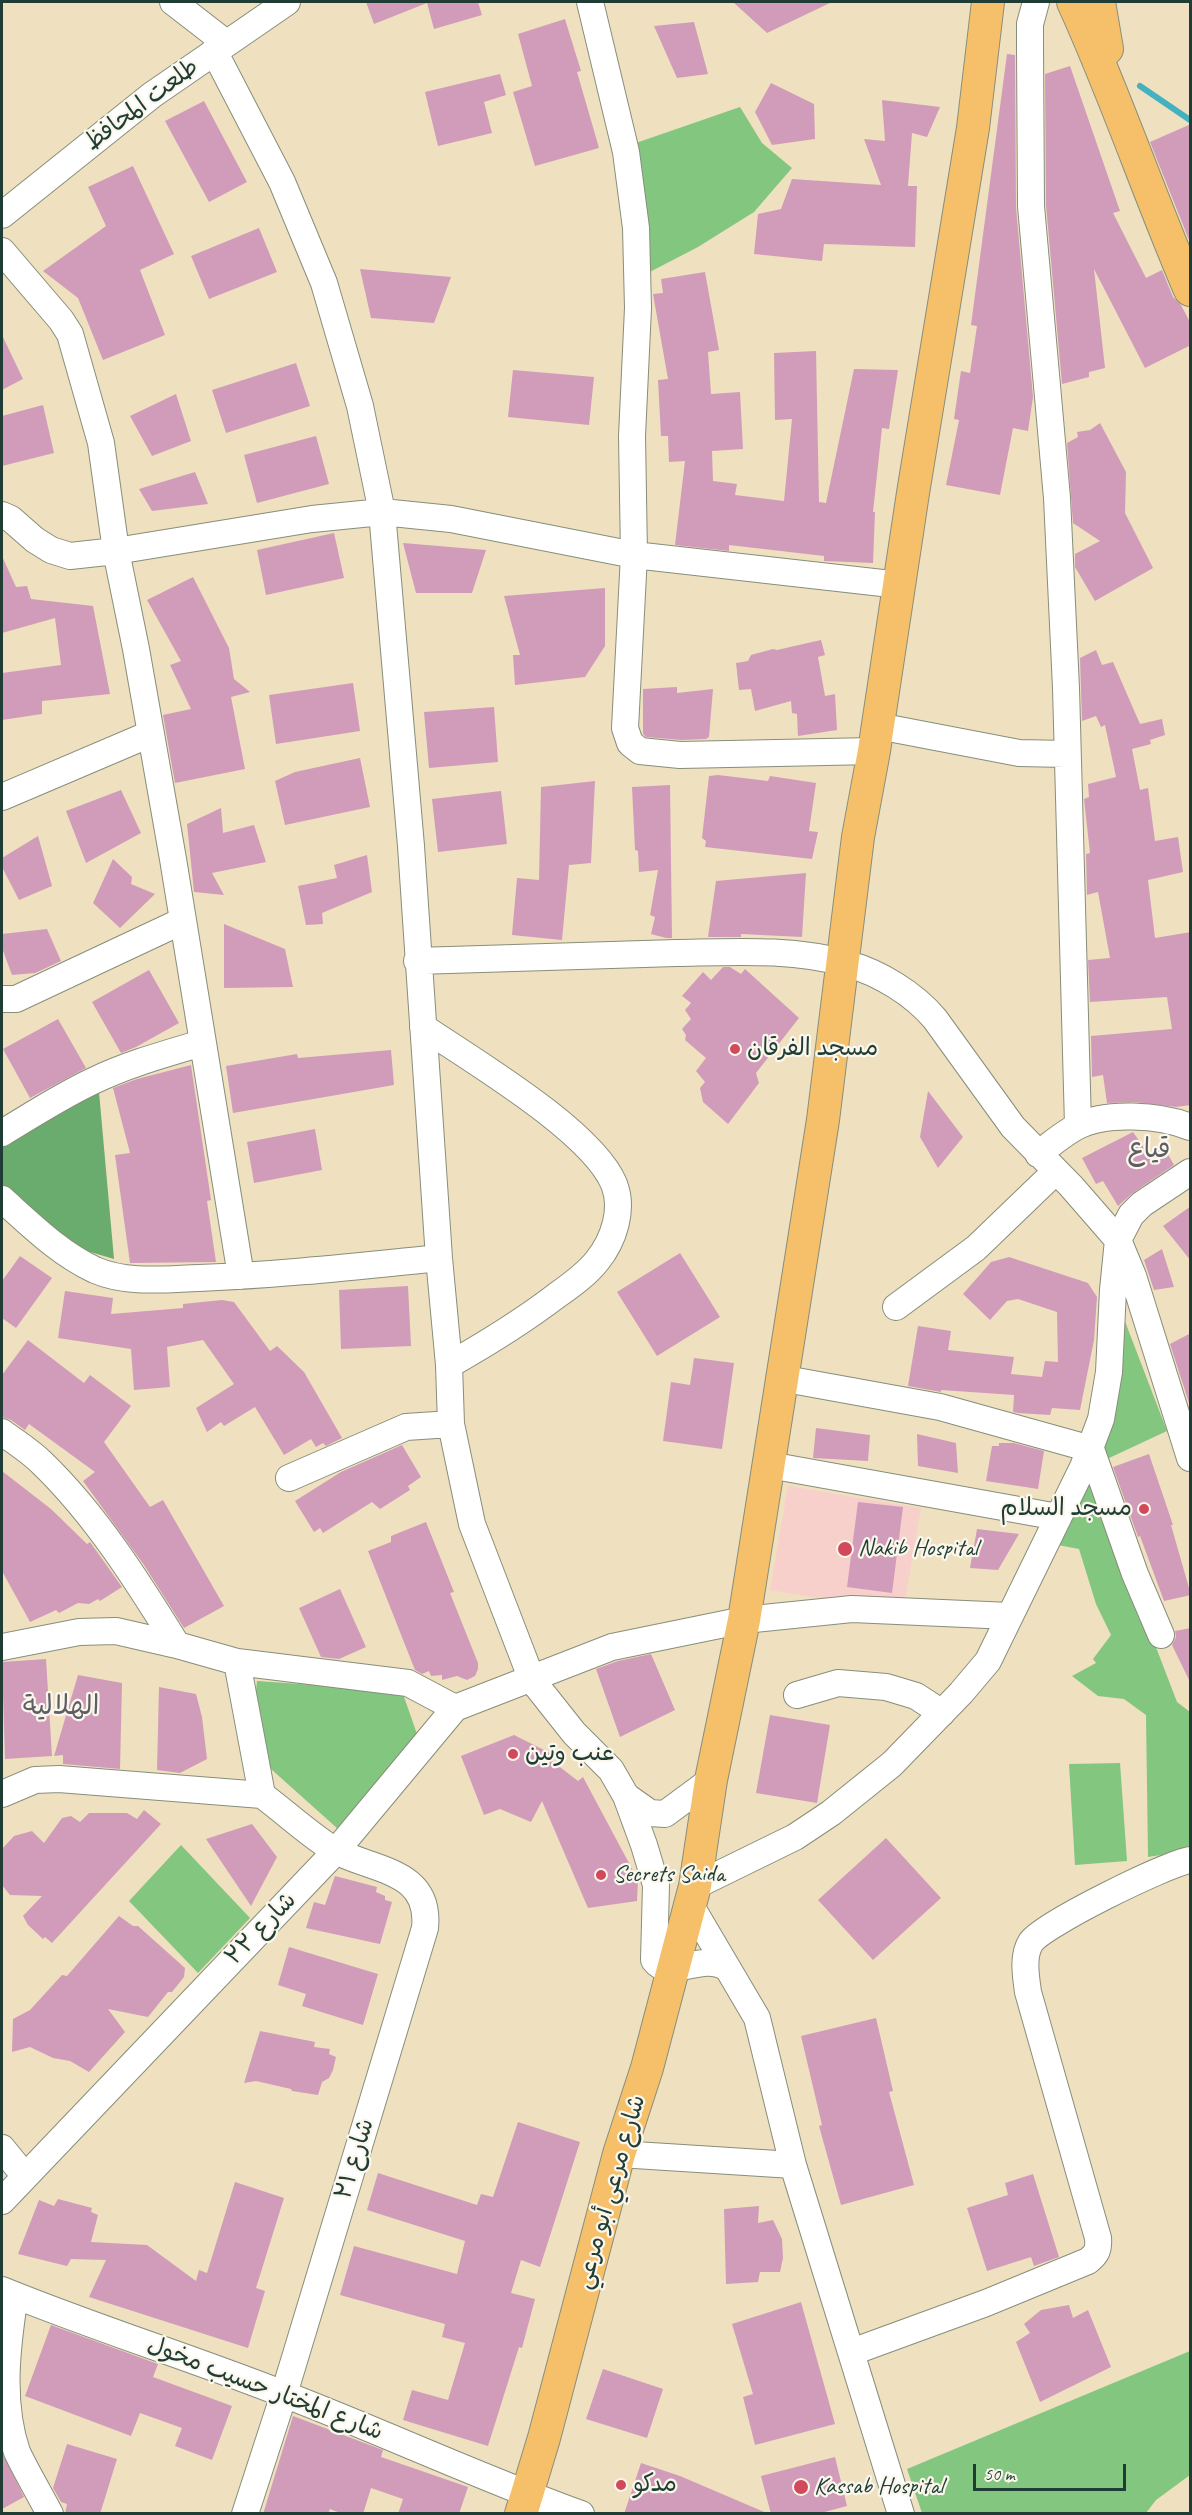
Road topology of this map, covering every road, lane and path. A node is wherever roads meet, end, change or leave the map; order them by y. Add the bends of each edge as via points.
1 (173, 2) edge
2 (287, 2) edge
3 (591, 2) edge
4 (988, 2) edge
5 (1036, 2) edge
6 (1073, 2) edge
7 (1099, 2) edge
8 (220, 47) junction
9 (1114, 94) junction
10 (2, 215) edge
11 (2, 251) edge
12 (1191, 290) edge
13 (382, 512) junction
14 (2, 514) edge
15 (116, 551) junction
16 (634, 555) junction
17 (900, 585) junction
18 (150, 734) junction
19 (876, 739) junction
20 (1067, 754) junction
21 (2, 797) edge
22 (182, 921) junction
23 (417, 962) junction
24 (843, 963) junction
25 (2, 999) edge
26 (423, 1027) junction
27 (202, 1043) junction
28 (1078, 1125) junction
29 (1191, 1127) edge
30 (2, 1133) edge
31 (1047, 1163) junction
32 (1191, 1172) edge
33 (2, 1199) edge
34 (1118, 1240) junction
35 (439, 1258) junction
36 (242, 1276) junction
37 (896, 1307) dead end
38 (449, 1365) junction
39 (780, 1378) junction
40 (452, 1424) junction
41 (2, 1432) edge
42 (1091, 1449) junction
43 (1191, 1458) edge
44 (769, 1465) junction
45 (289, 1478) dead end
46 (1058, 1517) junction
47 (1010, 1616) junction
48 (744, 1620) junction
49 (1161, 1635) dead end
50 (177, 1645) junction
51 (2, 1647) edge
52 (237, 1662) junction
53 (532, 1680) junction
54 (797, 1695) dead end
55 (455, 1708) junction
56 (942, 1713) junction
57 (711, 1780) junction
58 (2, 1794) edge
59 (262, 1795) junction
60 (626, 1796) junction
61 (336, 1851) junction
62 (1191, 1860) edge
63 (707, 1873) junction
64 (727, 1968) junction
65 (673, 1970) junction
66 (2, 2148) edge
67 (619, 2154) junction
68 (793, 2164) junction
69 (24, 2175) junction
70 (2, 2201) edge
71 (8, 2292) edge
72 (852, 2352) junction
73 (284, 2394) junction
74 (524, 2504) edge
75 (50, 2514) edge
76 (245, 2514) edge
77 (581, 2514) edge
78 (900, 2514) edge

1 - 8 street
2 - 8 street, طلعت المحافظ
3 - 16 street via 626,152 636,228
4 - 17 main road, شارع مرعي أبو مرعي via 973,128
5 - 20 street via 1030,24 1030,206 1057,498
6 - 9 main road
7 - 9 main road
8 - 10 street, طلعت المحافظ
8 - 13 street via 324,283 360,406
9 - 12 main road
11 - 15 street via 61,320 73,341 101,443
13 - 15 street via 254,527
13 - 16 street via 451,519
13 - 23 street via 411,846
14 - 15 street via 51,550 70,556
15 - 18 street
16 - 17 street
16 - 19 street via 625,728 630,743 640,751 680,754
17 - 19 main road, شارع مرعي أبو مرعي
18 - 21 street
18 - 22 street
19 - 20 street
19 - 24 main road, شارع مرعي أبو مرعي via 858,837
20 - 28 street
22 - 25 street via 16,999
22 - 27 street
23 - 24 street via 728,952 815,957
23 - 26 street
24 - 31 street via 890,983 928,1011 1007,1120
24 - 39 main road, شارع مرعي أبو مرعي via 823,1120
26 - 35 street
26 - 38 street via 539,1107 580,1141 607,1170 618,1198 615,1225 598,1261 514,1328
27 - 30 street via 95,1080
27 - 36 street
28 - 29 street via 1118,1116 1166,1120
28 - 31 street
31 - 34 street
31 - 37 street via 976,1248
32 - 34 street via 1142,1204 1131,1215
33 - 36 street via 58,1249 96,1270 143,1280
34 - 42 street via 1109,1372
34 - 43 street
35 - 36 street
35 - 38 street
38 - 40 street
39 - 42 street via 940,1407
39 - 44 main road, شارع مرعي أبو مرعي
40 - 45 street via 406,1427
40 - 53 street via 472,1524
41 - 50 street via 41,1462 75,1499 135,1579
42 - 46 street
42 - 49 street
44 - 46 street
44 - 48 main road, شارع مرعي أبو مرعي
46 - 47 street
47 - 48 street via 852,1609
47 - 56 street via 988,1661
48 - 53 street via 612,1647
48 - 57 main road, شارع مرعي أبو مرعي
50 - 51 street via 116,1631 79,1632
50 - 52 street
52 - 55 street via 408,1683
52 - 59 street
53 - 55 street
53 - 60 street via 574,1733 611,1770
54 - 56 street via 838,1683 886,1687 916,1696
55 - 61 street, شارع ٣٣
56 - 63 street via 892,1764 831,1813 767,1851
57 - 60 street via 665,1814 650,1813
57 - 63 main road, شارع مرعي أبو مرعي
58 - 59 street via 35,1780 59,1779
59 - 61 street, شارع ٣١
60 - 65 street via 656,1886 654,1960
61 - 69 street, شارع ٣٣
61 - 73 street, شارع ٣١ via 407,1880 424,1905 426,1917
62 - 72 street via 1166,1867 1049,1927 1031,1943 1027,1953 1028,1992 1098,2238 1095,2256 986,2303
63 - 64 street
63 - 65 main road, شارع مرعي أبو مرعي
64 - 65 street via 710,1961
64 - 68 street via 757,2018
65 - 67 main road, شارع مرعي أبو مرعي
66 - 69 street
67 - 68 street
67 - 74 main road, شارع مرعي أبو مرعي
68 - 72 street
69 - 70 street, شارع ٣٣
71 - 73 street, شارع المختار حسيب مخول
71 - 75 street via 4,2390 8,2423 17,2451
72 - 78 street
73 - 74 street, شارع المختار حسيب مخول via 423,2449
73 - 76 street, شارع ٣١
74 - 77 street, شارع المختار حسيب مخول

